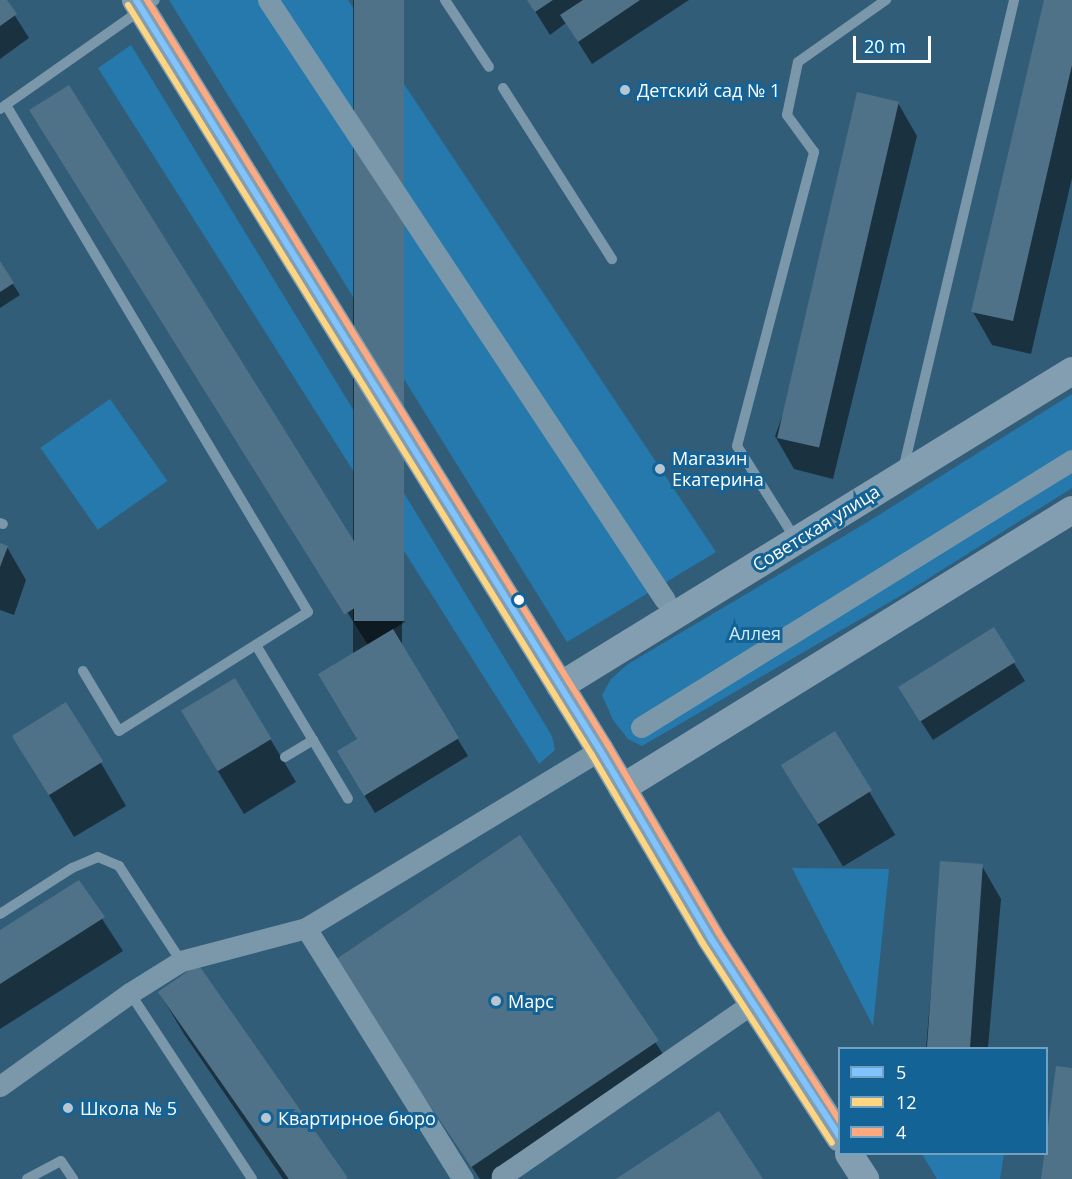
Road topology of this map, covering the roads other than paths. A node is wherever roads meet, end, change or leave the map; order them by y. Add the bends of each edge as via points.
1 (268, 0) edge
2 (445, 0) edge
3 (886, 0) edge
4 (1014, 0) edge
5 (145, 3) edge
6 (489, 67) dead end
7 (502, 88) dead end
8 (3, 107) edge
9 (612, 260) dead end
10 (1072, 371) edge
11 (1072, 460) edge
12 (902, 474) junction
13 (1072, 510) edge
14 (796, 540) junction
15 (665, 600) dead end
16 (256, 645) junction
17 (83, 671) dead end
18 (560, 686) junction
19 (641, 727) dead end
20 (313, 740) junction
21 (600, 750) junction
22 (285, 757) dead end
23 (622, 788) junction
24 (348, 799) dead end
25 (0, 914) edge
26 (306, 928) junction
27 (181, 961) junction
28 (130, 993) junction
29 (754, 1002) junction
30 (0, 1086) edge
31 (838, 1135) edge
32 (850, 1155) edge
33 (501, 1178) edge
34 (27, 1179) edge
35 (73, 1179) edge
36 (252, 1179) edge
37 (463, 1179) edge
38 (865, 1179) edge

1 - 15 street
2 - 6 lane
3 - 14 lane via 798,62 787,116 814,152 737,446
4 - 12 lane
5 - 8 lane
5 - 18 main road
7 - 9 lane
8 - 16 lane via 308,612
10 - 12 main road, Советская улица
11 - 19 street
12 - 14 main road, Советская улица
13 - 23 main road
14 - 18 main road, Советская улица
16 - 17 lane via 119,731
16 - 20 lane
18 - 21 main road
20 - 22 lane
20 - 24 lane
21 - 23 main road
21 - 26 street
23 - 29 main road via 710,937
25 - 27 lane via 72,867 98,857 119,866
26 - 27 street
26 - 37 street
27 - 28 street
28 - 30 street
28 - 36 lane
29 - 31 main road
29 - 33 street
32 - 38 main road
34 - 35 lane via 61,1161

